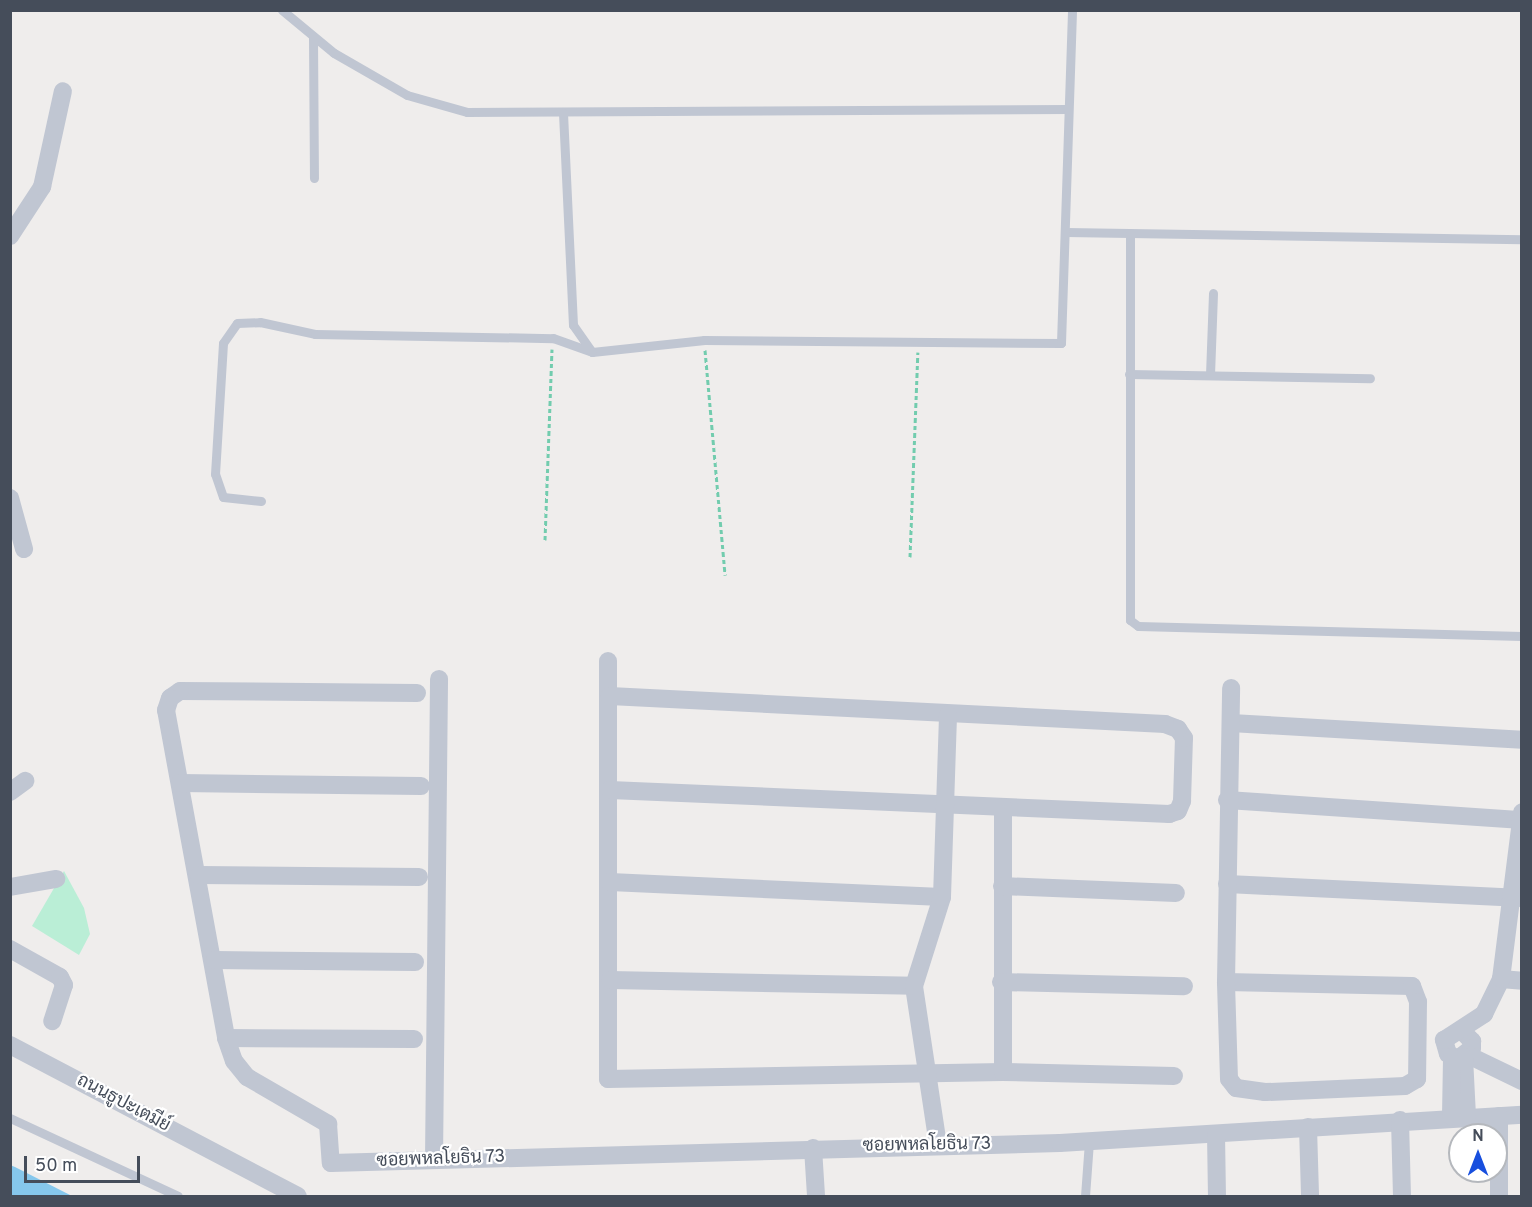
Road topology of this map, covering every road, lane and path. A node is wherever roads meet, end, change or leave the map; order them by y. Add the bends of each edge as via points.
1 (282, 10) edge
2 (1072, 10) edge
3 (313, 38) junction
4 (63, 92) dead end
5 (1068, 109) junction
6 (563, 113) junction
7 (314, 178) dead end
8 (1066, 232) junction
9 (1130, 233) junction
10 (10, 236) edge
11 (1521, 239) edge
12 (1213, 292) dead end
13 (553, 338) junction
14 (704, 340) junction
15 (918, 344) junction
16 (592, 352) junction
17 (1129, 374) junction
18 (1210, 375) junction
19 (1370, 378) dead end
20 (10, 498) edge
21 (261, 501) dead end
22 (545, 540) dead end
23 (24, 549) dead end
24 (910, 557) dead end
25 (725, 575) dead end
26 (1521, 636) edge
27 (608, 661) dead end
28 (439, 679) dead end
29 (1231, 688) dead end
30 (417, 693) dead end
31 (610, 696) junction
32 (948, 715) junction
33 (1231, 723) junction
34 (1521, 740) edge
35 (25, 781) dead end
36 (180, 783) junction
37 (421, 786) dead end
38 (610, 790) junction
39 (10, 792) edge
40 (1227, 800) junction
41 (942, 803) junction
42 (1003, 807) junction
43 (1521, 812) edge
44 (1521, 820) edge
45 (199, 875) junction
46 (419, 877) dead end
47 (56, 879) dead end
48 (610, 882) junction
49 (1227, 884) junction
50 (1002, 886) junction
51 (10, 887) edge
52 (1176, 893) dead end
53 (942, 897) junction
54 (1516, 898) edge
55 (10, 949) edge
56 (215, 960) junction
57 (415, 962) dead end
58 (1501, 979) junction
59 (610, 980) junction
60 (1521, 981) edge
61 (1001, 982) junction
62 (1226, 982) junction
63 (914, 986) junction
64 (1184, 986) dead end
65 (52, 1021) dead end
66 (1461, 1030) junction
67 (226, 1038) junction
68 (414, 1039) dead end
69 (1444, 1040) junction
70 (10, 1045) edge
71 (1419, 1045) junction
72 (1461, 1056) junction
73 (1003, 1072) junction
74 (930, 1074) junction
75 (1174, 1076) dead end
76 (1521, 1081) edge
77 (1459, 1116) junction
78 (1499, 1116) junction
79 (1521, 1116) edge
80 (10, 1118) edge
81 (1400, 1120) junction
82 (1308, 1127) junction
83 (1216, 1134) junction
84 (1089, 1141) junction
85 (938, 1145) junction
86 (813, 1149) junction
87 (434, 1160) junction
88 (178, 1197) edge
89 (298, 1197) edge
90 (816, 1197) edge
91 (1085, 1197) edge
92 (1217, 1197) edge
93 (1310, 1197) edge
94 (1402, 1197) edge
95 (1499, 1197) edge

1 - 3 lane
2 - 5 lane
3 - 6 lane via 430,105 467,112
3 - 7 lane
4 - 10 street via 42,187
5 - 6 lane
5 - 8 lane
6 - 16 lane via 573,325
8 - 9 lane
8 - 15 lane via 1061,343
9 - 11 lane
9 - 17 lane
12 - 18 lane
13 - 16 lane
13 - 21 lane via 315,334 260,322 237,323 223,342 215,474 223,498
13 - 22 path
14 - 15 lane
14 - 16 lane
14 - 25 path
15 - 24 path
17 - 18 lane
17 - 26 lane via 1127,607 1130,620 1138,626
18 - 19 lane
20 - 23 street
27 - 31 street
28 - 87 street
29 - 33 street
30 - 36 street via 180,691 170,698 166,710
31 - 32 street
31 - 38 street
32 - 41 street
32 - 42 street via 1166,724 1178,729 1184,738 1179,811 1169,814
33 - 34 street
33 - 40 street
35 - 39 street
36 - 37 street
36 - 45 street
38 - 41 street
38 - 48 street
40 - 44 street
40 - 49 street
41 - 42 street
41 - 53 street
42 - 50 street
43 - 44 street
44 - 54 street
45 - 46 street
45 - 56 street
47 - 51 street
48 - 53 street
48 - 59 street
49 - 54 street
49 - 62 street
50 - 52 street
50 - 61 street
53 - 63 street
54 - 58 street
55 - 65 street via 60,977 64,984
56 - 57 street
56 - 67 street
58 - 60 street
58 - 66 street via 1484,1014
59 - 63 street
59 - 74 street via 608,1078
61 - 64 street
61 - 73 street
62 - 71 street via 1412,986 1418,1002
62 - 71 street via 1227,1066 1236,1088 1265,1092 1406,1086 1419,1074
63 - 74 street
66 - 69 street
66 - 72 street via 1472,1041
67 - 68 street
67 - 87 street, ซอยพหลโยธิน 73 via 234,1061 247,1077 328,1124 331,1163
69 - 71 street
69 - 72 street via 1445,1050
70 - 89 street, ถนนธูปะเตมีย์
72 - 76 street
72 - 77 street
73 - 74 street
73 - 75 street
74 - 85 street
77 - 78 street, ซอยพหลโยธิน 73
77 - 81 street, ซอยพหลโยธิน 73
78 - 79 street, ซอยพหลโยธิน 73
78 - 95 street
80 - 88 lane
81 - 82 street, ซอยพหลโยธิน 73
81 - 94 street
82 - 83 street, ซอยพหลโยธิน 73
82 - 93 street
83 - 84 street, ซอยพหลโยธิน 73
83 - 92 street
84 - 85 street, ซอยพหลโยธิน 73
84 - 91 lane
85 - 86 street, ซอยพหลโยธิน 73
86 - 87 street, ซอยพหลโยธิน 73
86 - 90 street

